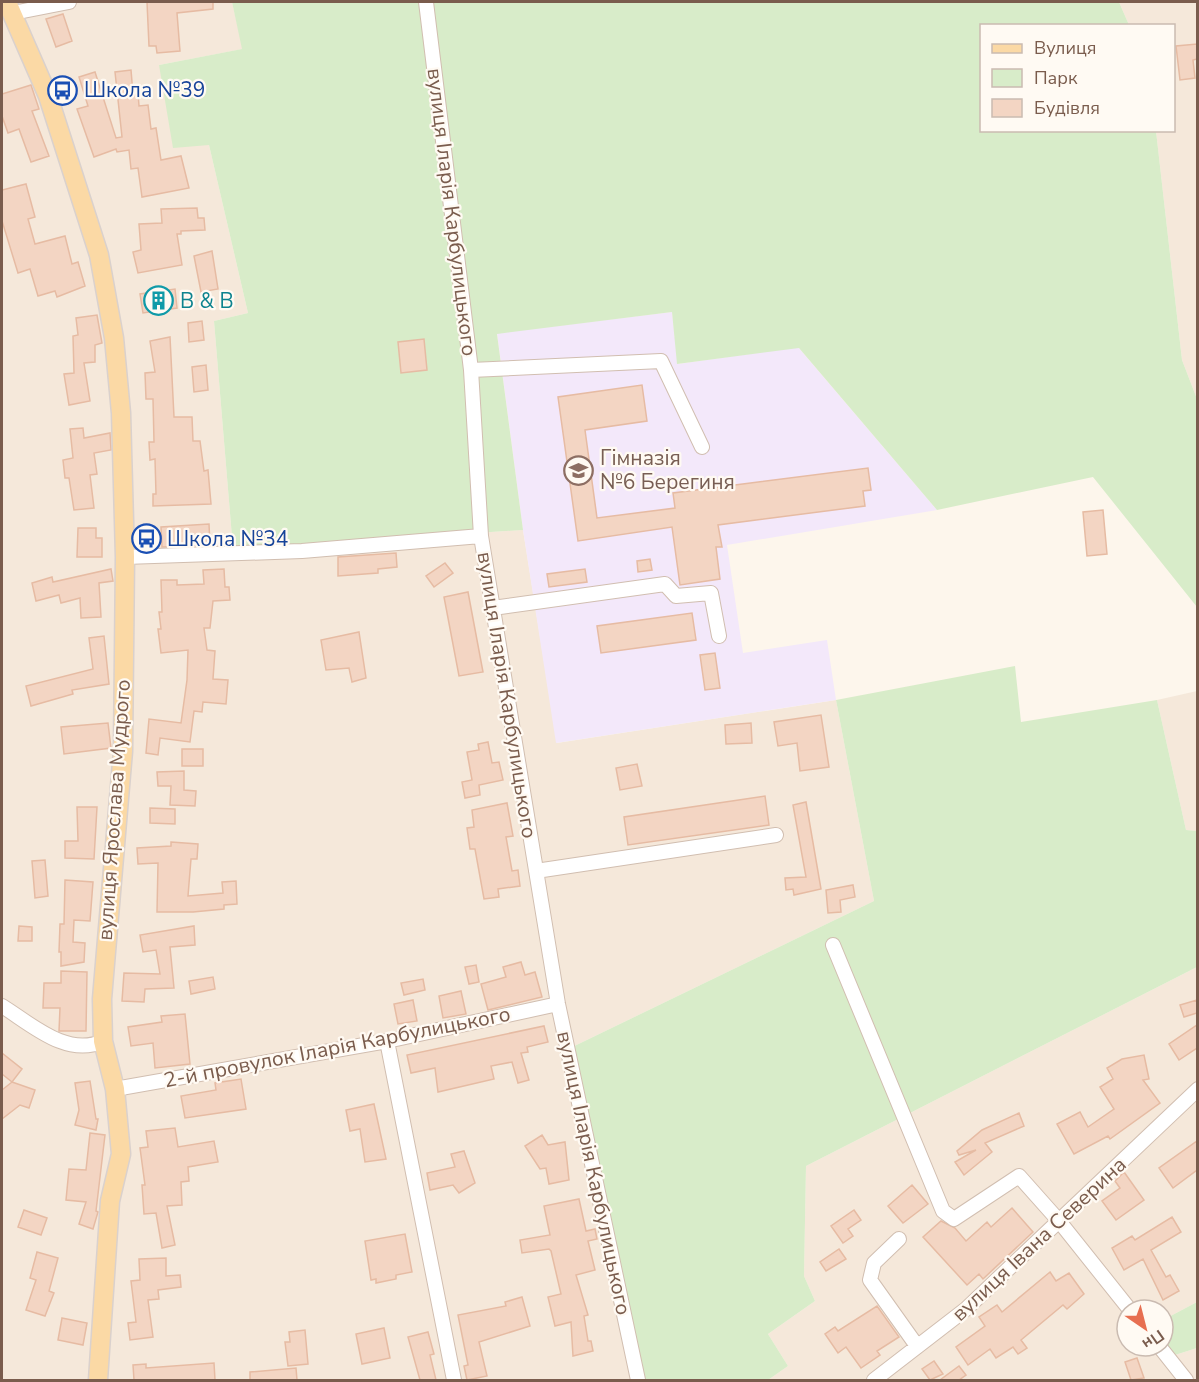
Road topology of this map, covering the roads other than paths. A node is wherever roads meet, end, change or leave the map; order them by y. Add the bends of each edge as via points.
1 (69, 2) edge
2 (426, 2) edge
3 (10, 8) edge
4 (471, 370) junction
5 (702, 447) dead end
6 (482, 536) junction
7 (125, 557) junction
8 (493, 608) junction
9 (719, 636) dead end
10 (776, 835) dead end
11 (536, 871) junction
12 (833, 945) dead end
13 (558, 1004) junction
14 (2, 1006) edge
15 (103, 1041) junction
16 (387, 1041) junction
17 (115, 1089) junction
18 (1197, 1089) edge
19 (1059, 1221) junction
20 (899, 1239) dead end
21 (1120, 1298) edge
22 (917, 1346) junction
23 (1169, 1358) edge
24 (98, 1380) edge
25 (454, 1380) edge
26 (638, 1380) edge
27 (874, 1380) edge
28 (1186, 1380) edge

1 - 3 street
2 - 4 street, вулиця Іларія Карбулицького
3 - 7 main road, вулиця Ярослава Мудрого via 48,96 99,255 114,338 121,413
4 - 5 street via 661,361
4 - 6 street, вулиця Іларія Карбулицького
6 - 7 street via 302,551
6 - 8 street, вулиця Іларія Карбулицького
7 - 15 main road, вулиця Ярослава Мудрого via 123,751 106,930
8 - 9 street via 665,584 676,596 711,592
8 - 11 street, вулиця Іларія Карбулицького
10 - 11 street
11 - 13 street, вулиця Іларія Карбулицького
12 - 19 street via 944,1211 954,1219 1019,1176
13 - 16 street, 2-й провулок Іларія Карбулицького
13 - 26 street, вулиця Іларія Карбулицького
14 - 15 street via 65,1044 92,1046
15 - 17 main road, вулиця Ярослава Мудрого
16 - 17 street, 2-й провулок Іларія Карбулицького
16 - 25 street
17 - 24 main road, вулиця Ярослава Мудрого via 121,1154 110,1201
18 - 19 street, вулиця Івана Северина
19 - 21 street
19 - 22 street, вулиця Івана Северина via 966,1309
20 - 22 street via 874,1263 870,1280
22 - 27 street, вулиця Івана Северина
23 - 28 street

